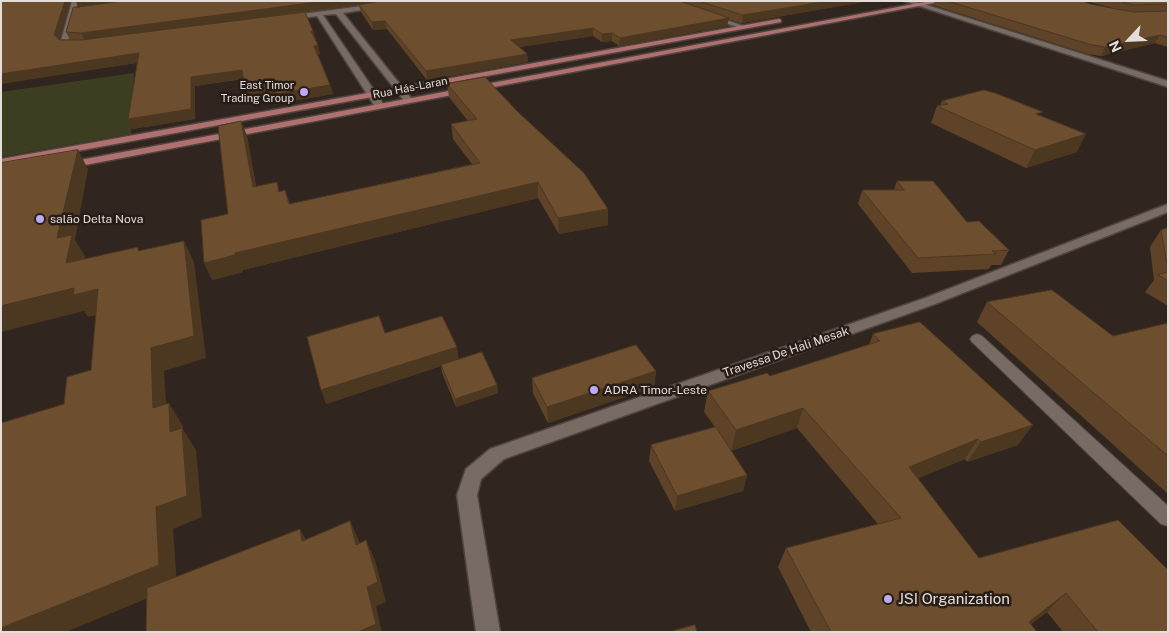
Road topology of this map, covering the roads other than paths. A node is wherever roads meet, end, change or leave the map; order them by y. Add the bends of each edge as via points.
1 (75, 1) edge
2 (416, 1) edge
3 (907, 1) edge
4 (942, 1) edge
5 (922, 5) junction
6 (81, 11) edge
7 (338, 11) junction
8 (72, 12) junction
9 (318, 14) junction
10 (702, 14) edge
11 (280, 19) edge
12 (792, 19) edge
13 (743, 28) junction
14 (85, 45) edge
15 (1168, 84) edge
16 (400, 90) junction
17 (372, 95) junction
18 (408, 100) junction
19 (379, 106) junction
20 (1, 162) edge
21 (50, 168) edge
22 (1168, 208) edge
23 (977, 338) dead end
24 (1168, 518) edge
25 (488, 632) edge

1 - 8 street
2 - 7 street
3 - 5 street
4 - 5 main road, Rua Hás-Laran
5 - 15 street
5 - 18 main road, Rua Hás-Laran
6 - 8 street
7 - 9 street
7 - 16 street
8 - 14 street via 64,44
9 - 11 street
9 - 17 street
10 - 13 street
12 - 13 main road, Rua Hás-Laran
13 - 16 main road, Rua Hás-Laran
16 - 17 main road, Rua Hás-Laran
16 - 18 street
17 - 19 street
17 - 20 main road, Rua Hás-Laran
18 - 19 main road, Rua Hás-Laran
19 - 21 main road, Rua Hás-Laran
22 - 25 street, Travessa De Hali Mesak via 930,301 497,454 473,475 467,495
23 - 24 lane

